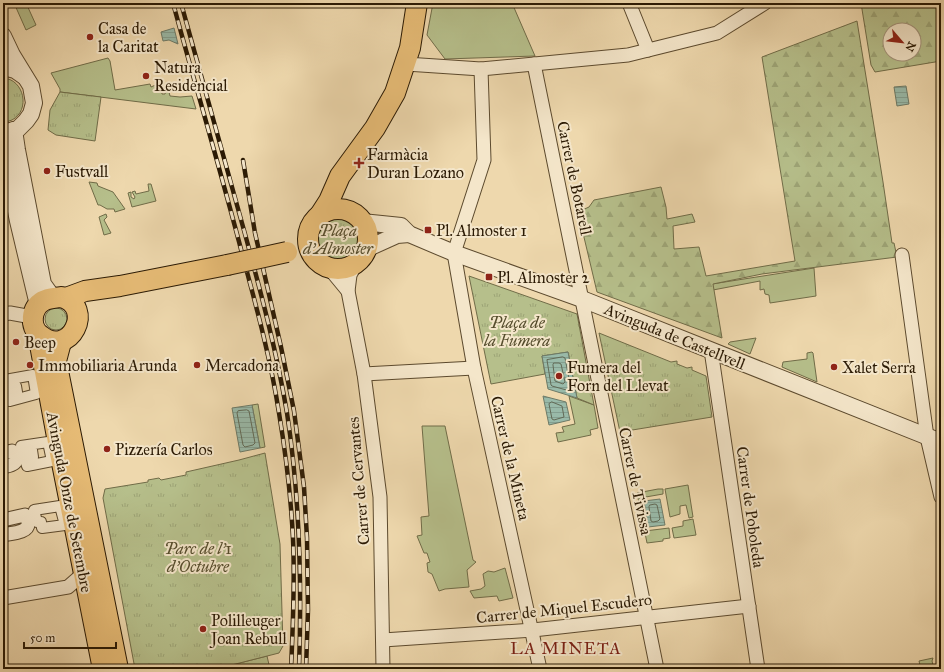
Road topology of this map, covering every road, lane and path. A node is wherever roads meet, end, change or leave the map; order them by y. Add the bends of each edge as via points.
1 (416, 3) edge
2 (629, 3) edge
3 (765, 3) edge
4 (3, 36) edge
5 (648, 50) junction
6 (406, 64) junction
7 (534, 64) junction
8 (3, 67) edge
9 (481, 69) junction
10 (25, 77) junction
11 (9, 132) edge
12 (3, 146) edge
13 (354, 158) junction
14 (320, 215) junction
15 (357, 218) junction
16 (308, 233) junction
17 (408, 234) junction
18 (287, 252) junction
19 (454, 253) junction
20 (361, 256) junction
21 (902, 256) dead end
22 (323, 265) junction
23 (120, 286) junction
24 (348, 292) junction
25 (582, 299) junction
26 (45, 311) junction
27 (3, 314) edge
28 (78, 317) junction
29 (61, 342) junction
30 (711, 350) junction
31 (474, 368) junction
32 (364, 374) junction
33 (934, 439) edge
34 (3, 453) edge
35 (3, 466) edge
36 (941, 497) edge
37 (3, 520) edge
38 (3, 535) edge
39 (84, 573) junction
40 (68, 587) junction
41 (3, 598) edge
42 (89, 599) junction
43 (749, 606) junction
44 (647, 618) junction
45 (532, 630) junction
46 (383, 640) junction
47 (103, 669) edge
48 (118, 669) edge
49 (383, 669) edge
50 (540, 669) edge
51 (657, 669) edge
52 (758, 669) edge

1 - 6 main road
2 - 5 street
3 - 5 street via 716,33
4 - 10 street
5 - 7 street via 628,56
6 - 9 street
6 - 13 main road via 388,106
7 - 9 street
7 - 25 street, Carrer de Botarell
8 - 10 street via 15,70
9 - 19 street via 484,160
10 - 11 street via 31,86 34,103 31,114 18,129
11 - 26 street, Avinguda Onze de Setembre via 17,150 43,284
12 - 26 street via 18,221
13 - 14 main road via 340,176
13 - 15 main road via 345,178 344,189 346,201
14 - 15 main road via 330,210 339,210
14 - 16 main road
15 - 17 street, Avinguda de Castellvell via 401,226
15 - 20 main road via 368,237
16 - 18 main road
16 - 22 main road via 312,255
17 - 19 street, Avinguda de Castellvell
17 - 20 street via 397,235
18 - 22 main road
18 - 23 main road, bridge
19 - 25 street, Avinguda de Castellvell
19 - 31 street, Carrer de la Mineta
20 - 22 main road via 341,269
20 - 24 street, Carrer de Cervantes via 350,275
21 - 33 street
22 - 24 street, Carrer de Cervantes
23 - 26 main road via 85,291
23 - 28 main road via 92,299
24 - 32 street, Carrer de Cervantes
25 - 30 street, Avinguda de Castellvell
25 - 44 street, Carrer de Tivissa
26 - 27 street
26 - 28 main road via 71,302 78,312
26 - 29 main road via 49,340
26 - 39 main road, Avinguda Onze de Setembre
28 - 29 main road via 74,331
29 - 48 main road, Avinguda Onze de Setembre via 56,361
30 - 33 street, Avinguda de Castellvell
30 - 43 street, Carrer de Poboleda
31 - 32 street
31 - 45 street, Carrer de la Mineta
32 - 46 street, Carrer de Cervantes via 380,497
33 - 36 street
34 - 35 street via 12,452 17,458 14,464
37 - 38 street via 25,515 28,527 26,530
39 - 40 street
39 - 42 main road, Avinguda Onze de Setembre
40 - 41 street
40 - 42 street
42 - 47 main road, Avinguda Onze de Setembre
43 - 44 street, Carrer de Miquel Escudero
43 - 52 street, Carrer de Poboleda
44 - 45 street, Carrer de Miquel Escudero
44 - 51 street, Carrer de Tivissa
45 - 46 street, Carrer de Miquel Escudero
45 - 50 street, Carrer de la Mineta
46 - 49 street, Carrer de Cervantes

